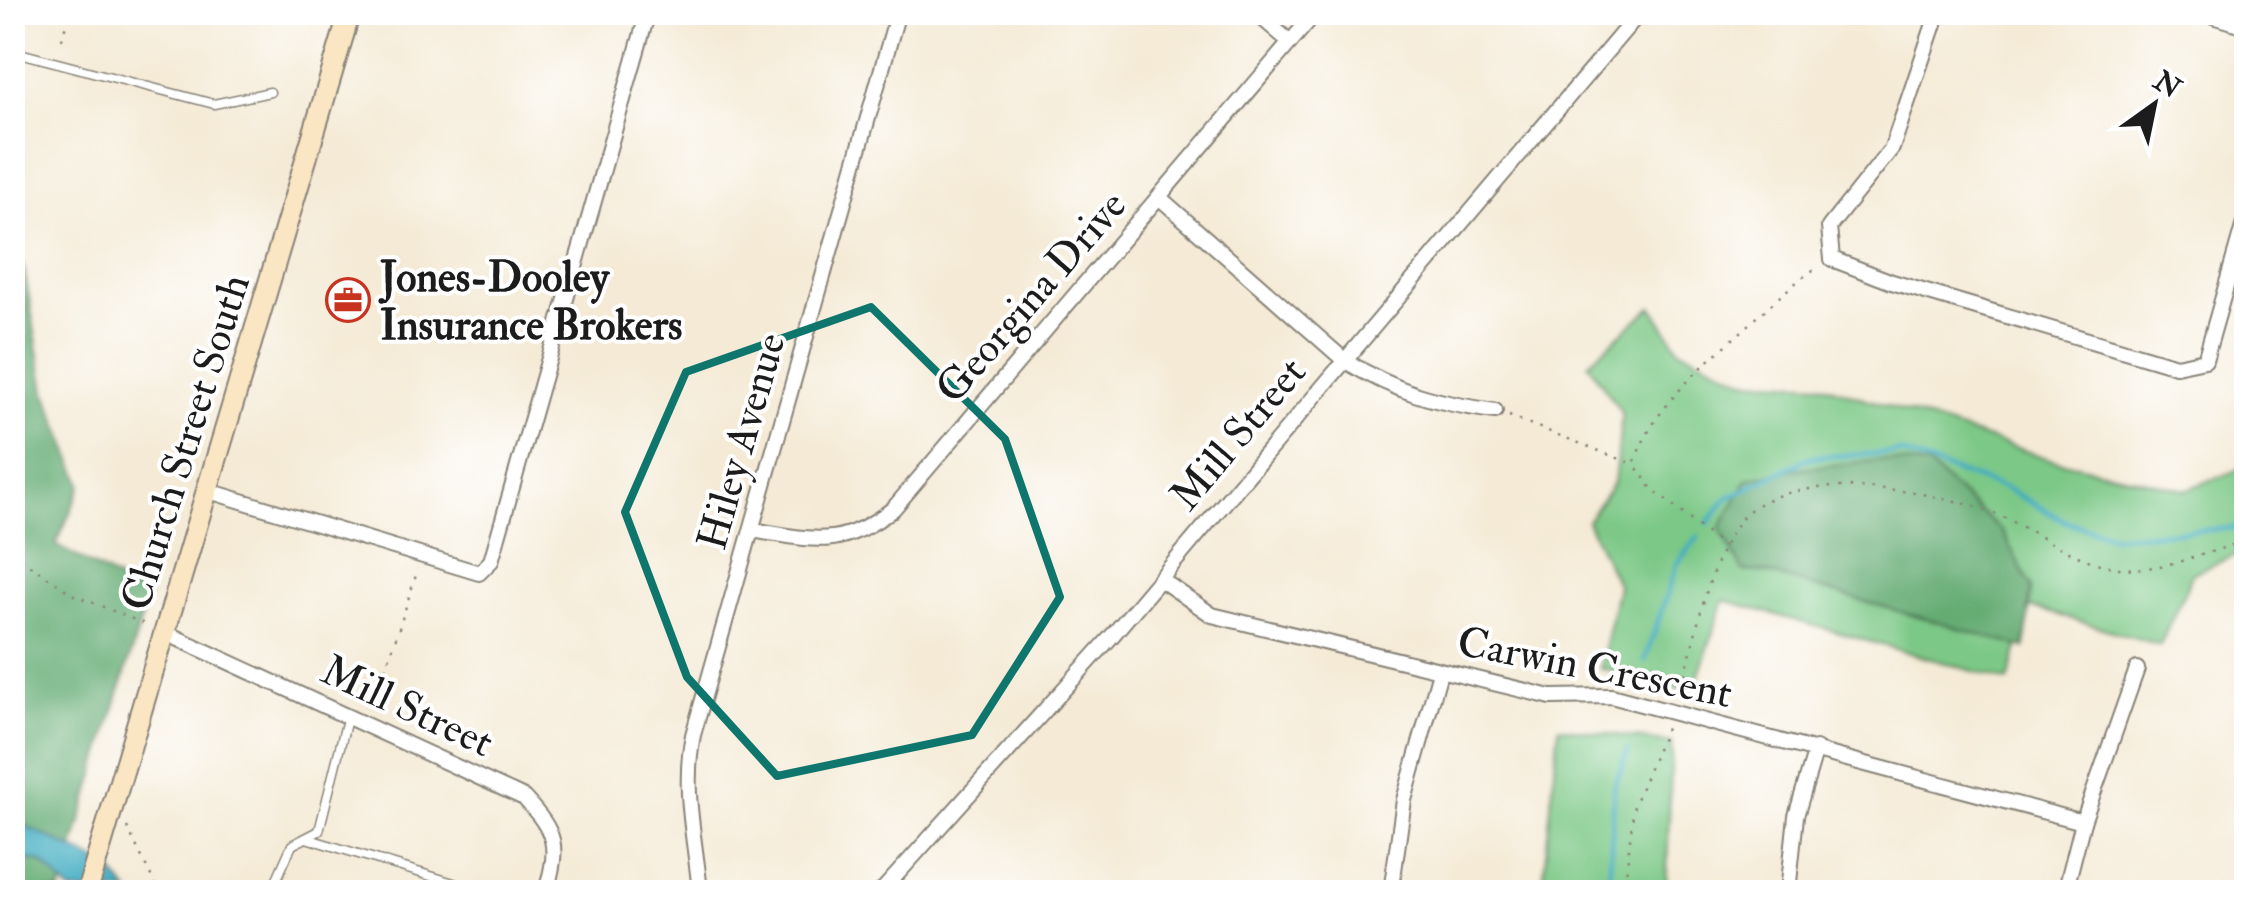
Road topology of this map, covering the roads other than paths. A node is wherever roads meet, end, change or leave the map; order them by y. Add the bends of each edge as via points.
1 (350, 12) edge
2 (648, 12) edge
3 (898, 12) edge
4 (1255, 12) edge
5 (1316, 12) edge
6 (1640, 12) edge
7 (1938, 12) edge
8 (2200, 12) edge
9 (2246, 26) edge
10 (1290, 42) junction
11 (12, 51) edge
12 (270, 92) dead end
13 (1160, 198) junction
14 (2246, 216) edge
15 (1344, 360) junction
16 (1495, 411) road end
17 (209, 491) junction
18 (752, 530) junction
19 (1160, 579) junction
20 (157, 629) junction
21 (2137, 669) dead end
22 (1440, 672) junction
23 (348, 715) junction
24 (1816, 749) junction
25 (2083, 822) junction
26 (306, 838) junction
27 (87, 892) edge
28 (271, 892) edge
29 (482, 892) edge
30 (546, 892) edge
31 (700, 892) edge
32 (881, 892) edge
33 (1391, 892) edge
34 (1788, 892) edge
35 (2065, 892) edge

1 - 17 main road, Church Street South
2 - 17 street via 491,561 479,573
3 - 18 street, Hiley Avenue
4 - 10 street
5 - 10 street, Georgina Drive
6 - 15 street, Mill Street
7 - 14 street via 1892,148 1829,227 1832,259 2176,366 2205,360
8 - 9 street
10 - 13 street, Georgina Drive
11 - 12 lane via 214,104
13 - 15 street
13 - 18 street, Georgina Drive via 893,509 862,532 814,542
15 - 16 street via 1407,393
15 - 19 street, Mill Street
17 - 20 main road, Church Street South
18 - 31 street, Hiley Avenue via 686,768
19 - 22 street, Carwin Crescent via 1212,615
19 - 32 street, Mill Street
20 - 23 street, Mill Street
20 - 27 main road, Church Street South
21 - 25 street
22 - 24 street, Carwin Crescent via 1551,698 1611,696
22 - 33 street via 1404,800
23 - 26 lane via 318,831
23 - 30 street, Mill Street via 524,798 550,828 556,858
24 - 25 street, Carwin Crescent
24 - 34 street via 1796,816
25 - 35 street
26 - 28 lane via 292,845
26 - 29 lane

